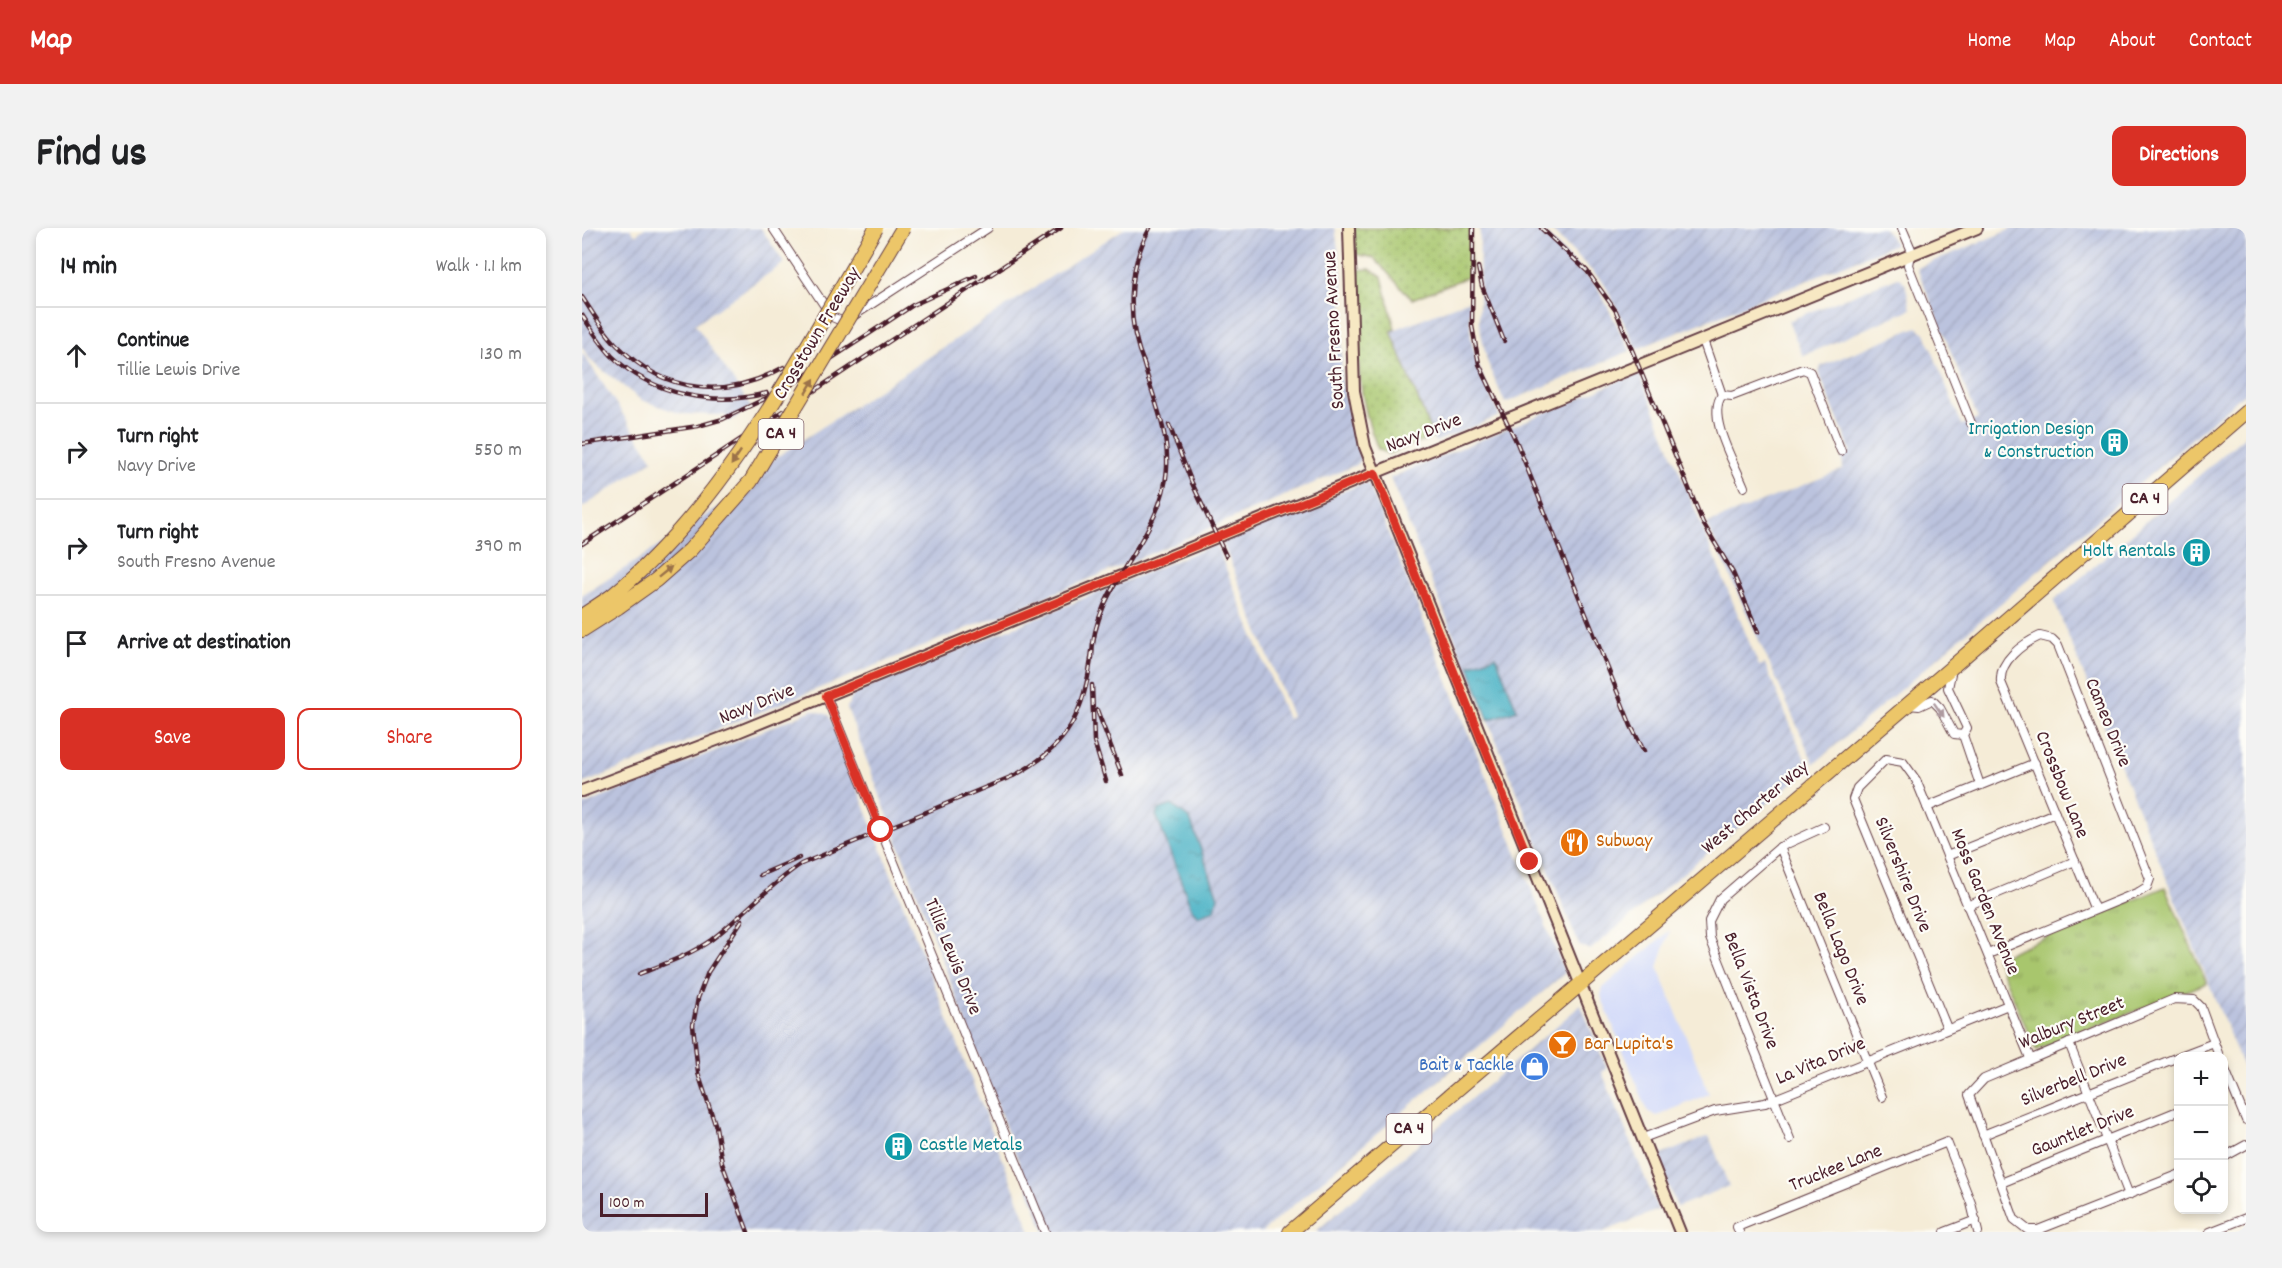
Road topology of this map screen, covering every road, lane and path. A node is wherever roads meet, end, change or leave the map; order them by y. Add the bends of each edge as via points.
1 (773, 228) edge
2 (876, 228) edge
3 (903, 228) edge
4 (988, 228) edge
5 (1349, 228) edge
6 (1902, 228) edge
7 (1977, 228) edge
8 (1908, 256) junction
9 (1703, 339) junction
10 (1722, 395) junction
11 (2246, 412) edge
12 (1971, 423) dead end
13 (1841, 451) dead end
14 (1375, 473) junction
15 (1744, 487) dead end
16 (615, 602) junction
17 (582, 616) edge
18 (582, 630) edge
19 (1952, 667) junction
20 (2000, 671) joint
21 (826, 696) junction
22 (1908, 705) junction
23 (1963, 735) junction
24 (1903, 762) joint
25 (2034, 763) junction
26 (1980, 785) junction
27 (582, 791) edge
28 (1927, 807) junction
29 (2055, 813) junction
30 (1824, 827) dead end
31 (1780, 847) junction
32 (1947, 856) junction
33 (2075, 861) junction
34 (1967, 906) junction
35 (2096, 910) junction
36 (1988, 954) junction
37 (1579, 983) junction
38 (2008, 1005) junction
39 (1947, 1028) junction
40 (2214, 1042) junction
41 (2068, 1043) junction
42 (2191, 1052) edge
43 (2218, 1052) edge
44 (2030, 1058) junction
45 (2174, 1059) edge
46 (1867, 1060) junction
47 (2228, 1078) edge
48 (2233, 1089) junction
49 (2228, 1091) edge
50 (2088, 1094) junction
51 (1882, 1097) dead end
52 (1774, 1100) junction
53 (2174, 1113) edge
54 (2246, 1120) edge
55 (1983, 1136) junction
56 (1642, 1138) junction
57 (1790, 1138) dead end
58 (2107, 1139) junction
59 (2246, 1145) edge
60 (2228, 1154) edge
61 (2174, 1177) edge
62 (2001, 1184) junction
63 (2129, 1195) junction
64 (2246, 1218) edge
65 (1976, 1220) junction
66 (1738, 1230) edge
67 (1045, 1232) edge
68 (1290, 1232) edge
69 (1680, 1232) edge
70 (1945, 1232) edge
71 (1978, 1232) edge
72 (2210, 1232) edge

1 - 4 street via 832,316 844,322
2 -> 16 highway, Crosstown Freeway / CA 4, bridge via 733,463 678,533
16 -> 3 highway, Crosstown Freeway / CA 4, bridge via 656,580 690,550 751,481
5 - 14 street, South Fresno Avenue via 1354,391 1358,422
6 - 8 street via 1911,249
7 - 8 street, Navy Drive
8 - 9 street, Navy Drive
8 - 12 street via 1908,265
9 - 10 street
9 - 14 street, Navy Drive
10 - 13 street via 1732,396 1803,369 1810,372
10 - 15 street via 1716,406 1717,421
11 - 19 highway, West Charter Way / CA 4
14 - 21 street, Navy Drive
14 - 37 street, South Fresno Avenue
16 - 17 highway, Crosstown Freeway / CA 4
16 - 18 highway, Crosstown Freeway / CA 4
19 - 22 highway, West Charter Way / CA 4
19 - 23 street via 1948,688 1967,728
20 - 25 street, Crossbow Lane
20 - 35 street, Cameo Drive via 2033,639 2047,636 2058,645 2151,874 2149,885 2139,892
21 - 27 street, Navy Drive
21 - 67 street, Tillie Lewis Drive
22 -> 23 street via 1919,706 1932,700 1954,734
22 - 37 highway, West Charter Way / CA 4
23 - 26 street
24 - 28 street, Moss Garden Avenue
24 - 39 street, Silvershire Drive via 1881,762 1857,788 1853,800
25 - 26 street
25 - 29 street, Crossbow Lane
26 - 28 street
28 - 32 street, Moss Garden Avenue
29 - 32 street
29 - 33 street, Crossbow Lane
30 - 31 street
31 - 46 street, Bella Lago Drive
31 - 52 street, Bella Vista Drive via 1720,898 1709,921 1710,938
32 - 34 street, Moss Garden Avenue
33 - 34 street
33 - 35 street, Crossbow Lane
34 - 36 street, Moss Garden Avenue
35 - 36 street
36 - 38 street, Moss Garden Avenue
37 - 56 street, South Fresno Avenue
37 - 68 highway, West Charter Way / CA 4
38 - 39 street, La Vita Drive
38 - 44 street, Moss Garden Avenue
39 - 46 street, La Vita Drive
40 - 41 street, Walbury Street via 2200,1007 2194,1000 2184,998
40 - 42 street, Silverbell Drive
40 - 43 street
41 - 44 street, Walbury Street
41 - 50 street
44 - 55 street, Walbury Street via 1974,1086 1970,1102
45 - 50 street, Silverbell Drive
46 - 51 street, Bella Lago Drive
46 - 52 street, La Vita Drive
47 - 48 street
48 - 49 street
48 - 54 street
50 - 55 street, Silverbell Drive
50 - 58 street
52 - 56 street, La Vita Drive via 1715,1111
52 - 57 street, Bella Vista Drive
53 - 58 street, Gauntlet Drive
55 - 62 street
56 - 69 street, South Fresno Avenue
58 - 62 street, Gauntlet Drive
58 - 63 street
59 - 60 street
61 - 63 street
62 - 63 street via 2014,1219 2021,1226 2038,1230
64 - 72 street
65 - 66 street, Truckee Lane via 1947,1142
65 - 70 street
65 - 71 street

